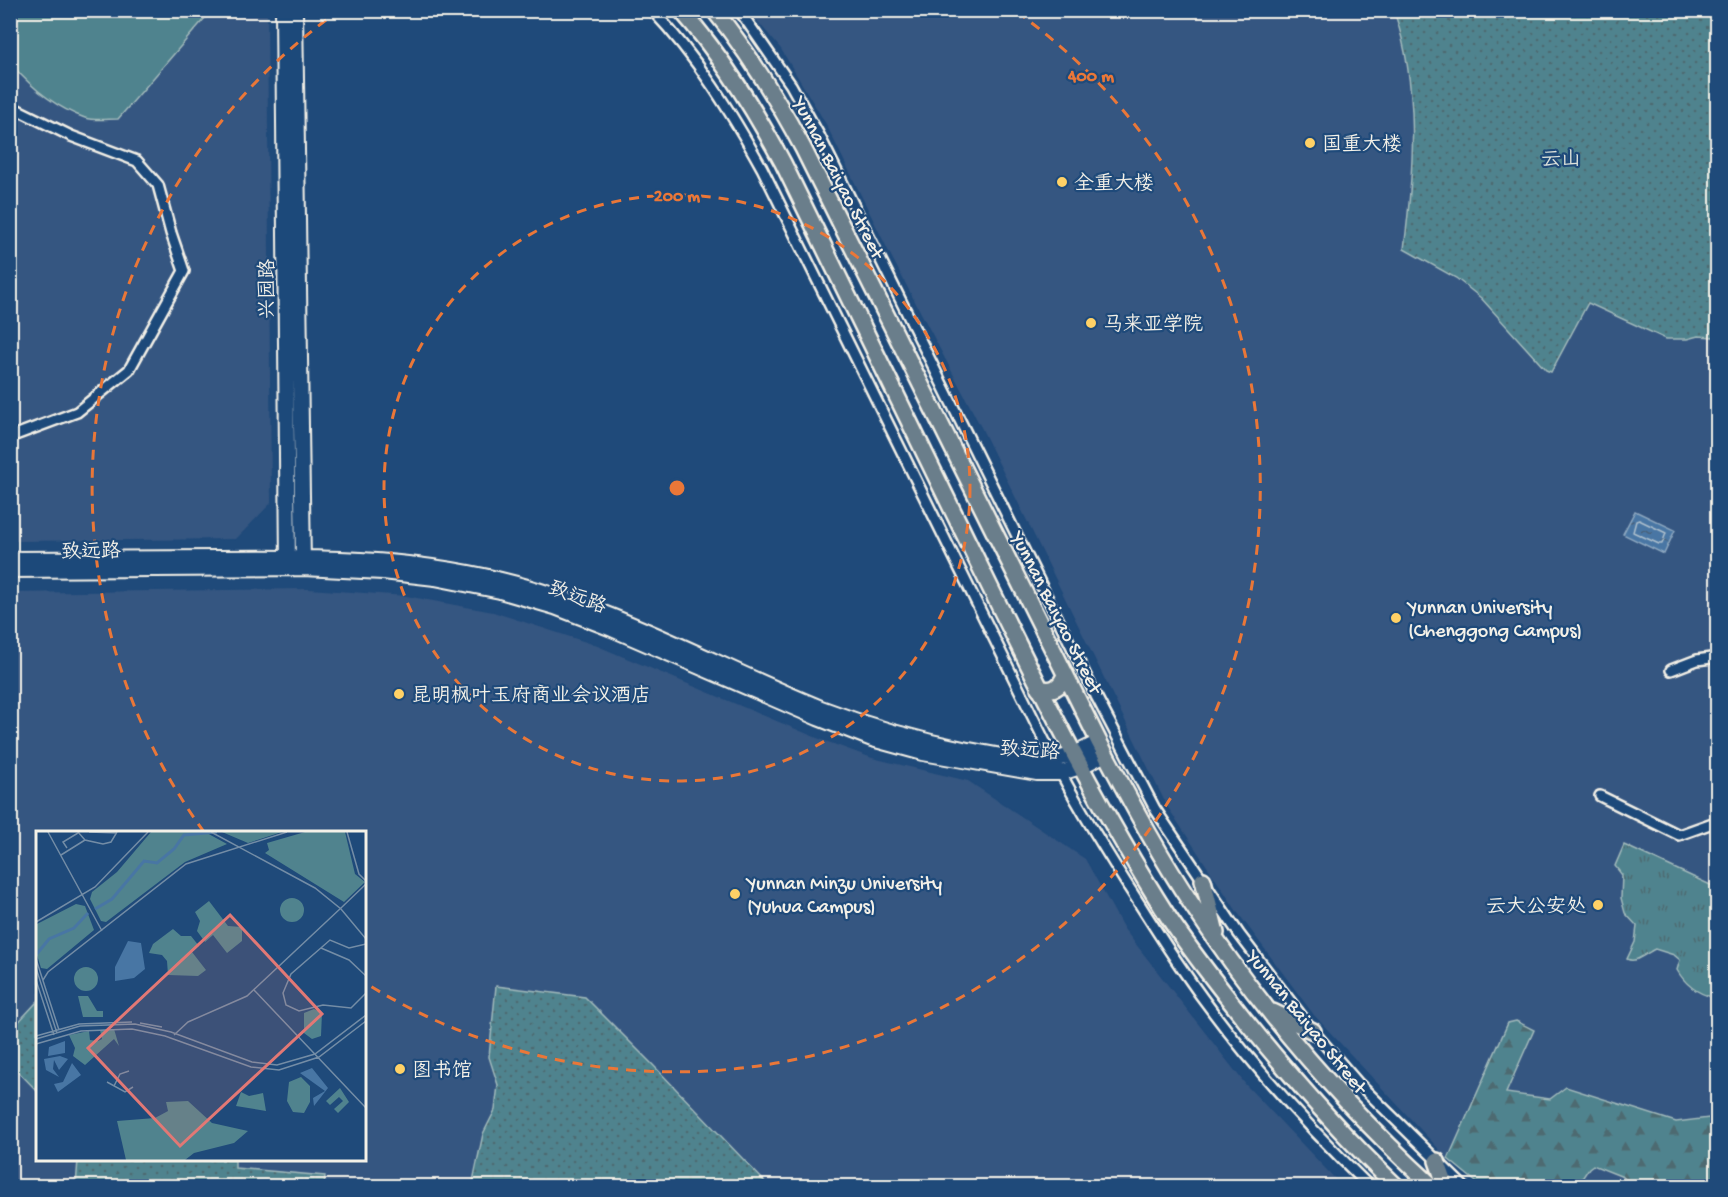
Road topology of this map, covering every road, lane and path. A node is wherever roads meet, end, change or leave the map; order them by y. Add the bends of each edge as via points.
1 (283, 10) edge
2 (295, 10) edge
3 (652, 10) edge
4 (681, 10) edge
5 (714, 10) edge
6 (739, 10) edge
7 (10, 106) edge
8 (10, 437) edge
9 (10, 559) edge
10 (288, 562) junction
11 (303, 562) junction
12 (10, 570) edge
13 (1718, 657) edge
14 (1671, 670) dead end
15 (1065, 675) junction
16 (1039, 688) junction
17 (1102, 748) junction
18 (1054, 760) junction
19 (1077, 761) junction
20 (1061, 773) junction
21 (1600, 796) dead end
22 (1134, 807) junction
23 (1108, 819) junction
24 (1718, 821) edge
25 (1203, 880) junction
26 (1219, 944) junction
27 (1268, 1009) junction
28 (1313, 1031) junction
29 (1437, 1161) junction
30 (1369, 1186) edge
31 (1396, 1186) edge
32 (1432, 1186) edge
33 (1446, 1186) edge
34 (1463, 1186) edge

1 - 10 main road, 兴园路
2 - 11 main road, 兴园路
3 - 18 street via 734,117 762,168
4 - 16 main road via 755,110 783,163
5 - 15 main road, Yunnan Baiyao Street via 773,92 803,148
6 - 25 street via 791,85 819,137 1122,747 1155,809
7 - 8 street via 71,136 137,161 158,185 184,271 129,370 77,412
9 - 10 main road, 致远路
10 - 11 main road, 致远路
10 - 12 main road, 致远路
11 - 18 main road, 致远路 via 384,561 502,580 615,618 822,708 871,725 980,752
11 - 20 main road, 致远路 via 435,578 500,591 612,628 872,739 979,764
13 - 14 street
15 - 16 main road via 1056,689
15 - 17 main road, Yunnan Baiyao Street
16 - 19 main road
17 - 19 main road, 致远路
17 - 22 main road, Yunnan Baiyao Street
18 - 19 main road, 致远路
18 - 20 street
19 - 20 main road, 致远路
19 - 23 main road
20 - 30 street via 1180,967 1263,1073
21 - 24 street via 1679,835
22 - 23 main road via 1118,804
22 - 26 main road, Yunnan Baiyao Street
23 - 31 main road via 1194,956 1327,1116
25 - 26 main road
25 - 28 street
26 - 27 main road, Yunnan Baiyao Street
27 - 28 main road
27 - 32 main road, Yunnan Baiyao Street via 1344,1100
28 - 29 street via 1358,1083
29 - 33 main road
29 - 34 street

